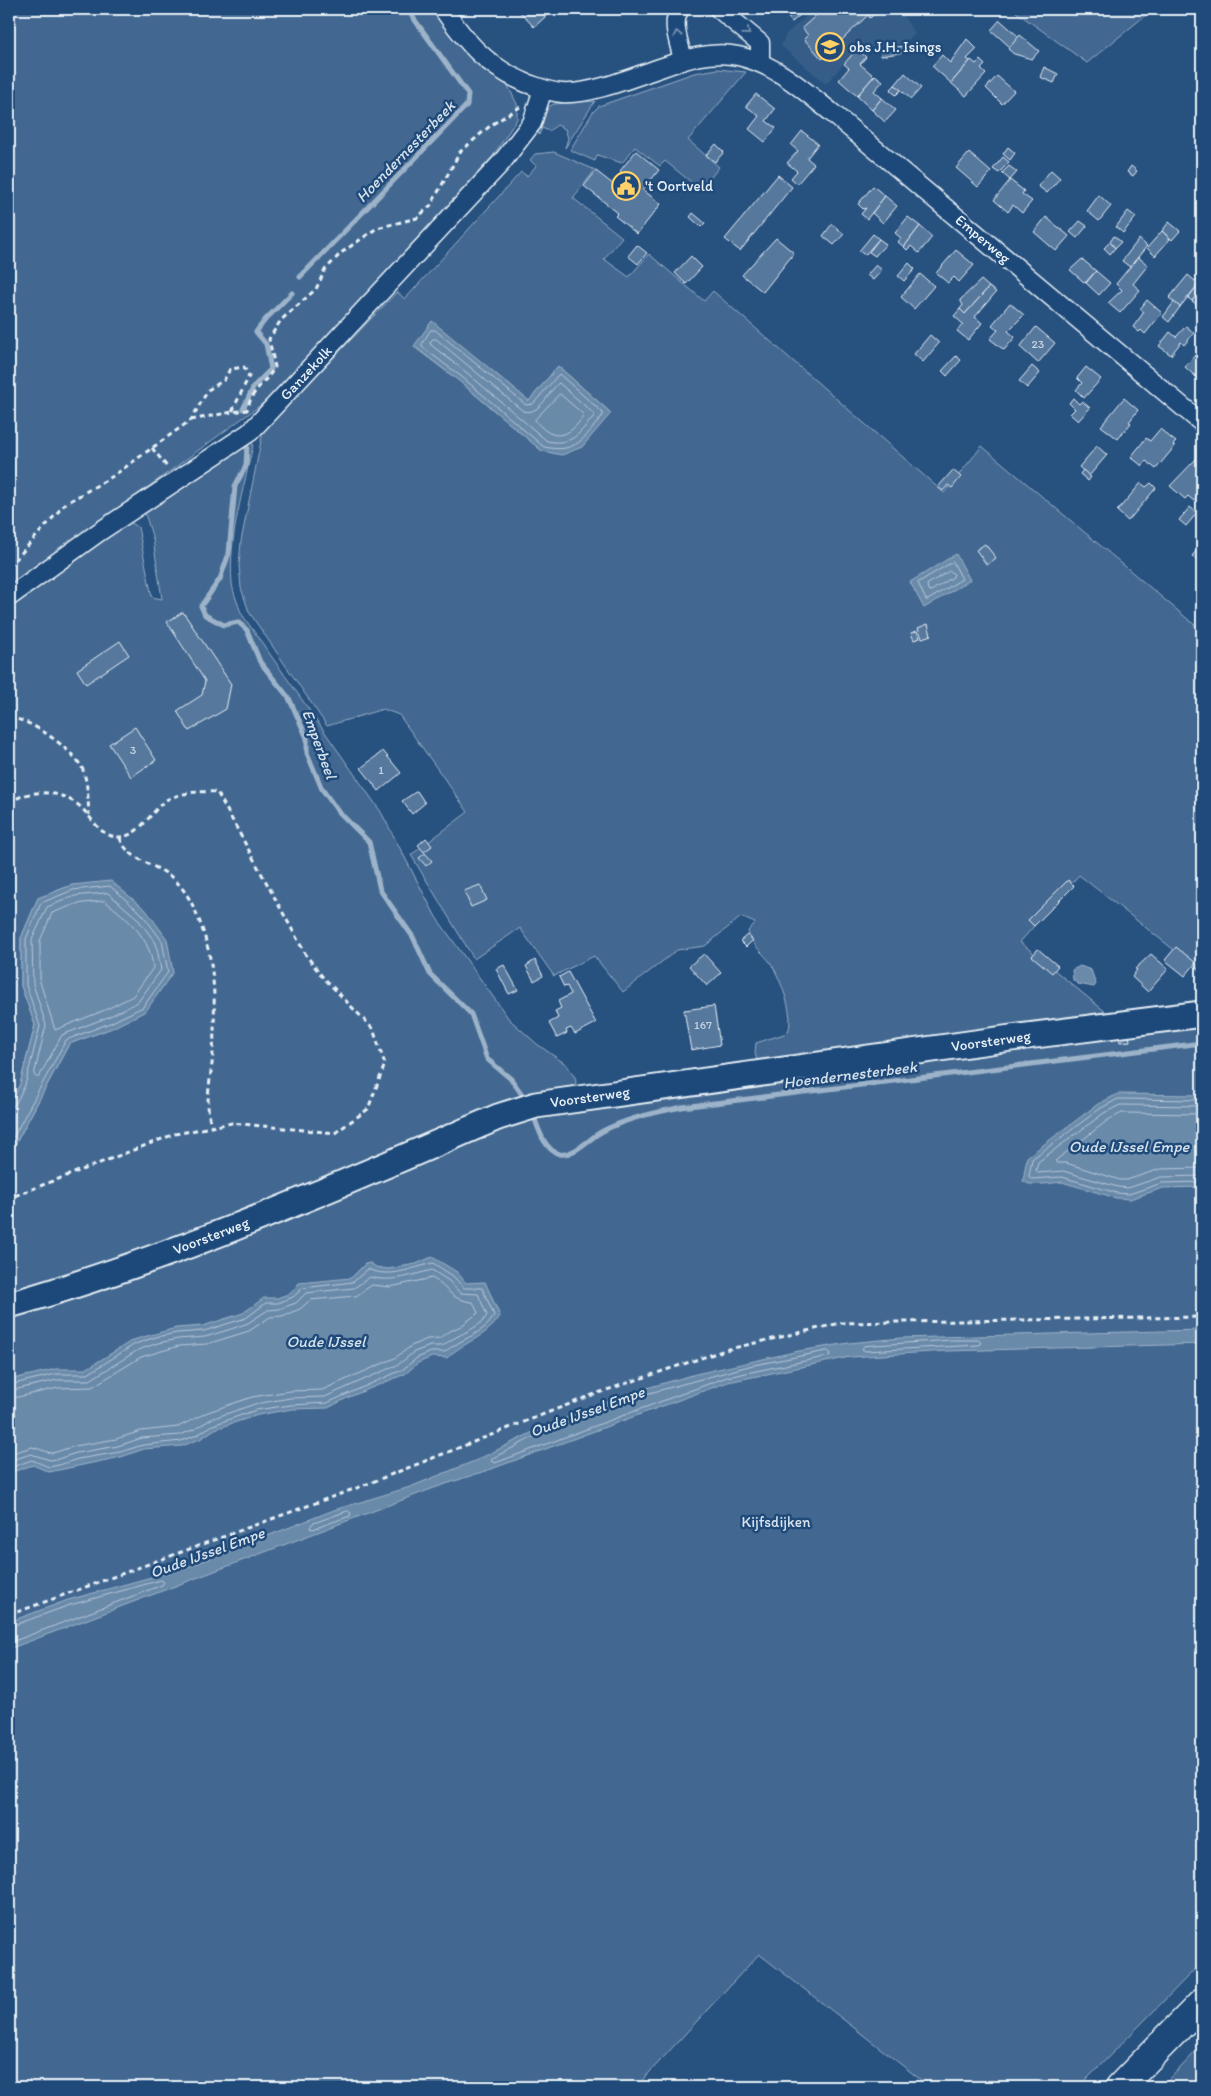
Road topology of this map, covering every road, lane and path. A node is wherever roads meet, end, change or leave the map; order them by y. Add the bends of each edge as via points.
1 (443, 9) edge
2 (680, 9) edge
3 (719, 9) edge
4 (683, 60) junction
5 (760, 62) junction
6 (540, 98) junction
7 (232, 412) junction
8 (191, 420) junction
9 (1202, 423) edge
10 (152, 448) junction
11 (178, 480) junction
12 (9, 567) edge
13 (9, 597) edge
14 (9, 718) edge
15 (9, 803) edge
16 (89, 816) junction
17 (120, 838) junction
18 (1202, 1014) edge
19 (212, 1127) junction
20 (9, 1198) edge
21 (9, 1304) edge
22 (1202, 1317) edge
23 (9, 1615) edge
24 (1202, 2003) edge
25 (1120, 2087) edge

1 - 6 street, Emperweg via 463,37 488,63
4 -> 2 street via 675,27 676,14
3 -> 5 street via 760,43
4 - 5 street, Emperweg via 718,54
4 - 6 street, Emperweg via 606,87
5 - 9 street, Emperweg via 783,75 831,112
6 - 7 path via 512,110 460,152 431,205 417,218 377,228 341,253 325,270 316,289 281,320 269,339 275,367 258,386 247,410
6 - 11 street, Ganzekolk via 532,123 502,162 250,432
7 - 8 path
7 - 8 path via 249,376 244,367 230,369 224,380 208,390
8 - 10 path
10 - 11 path
10 - 12 path via 65,504
11 - 13 street, Ganzekolk
14 - 16 path via 27,722 44,733 82,766
15 - 16 path via 18,797 39,792 62,796 78,804
16 - 17 path via 109,836
17 - 19 path via 123,846 134,856 171,877 182,890 193,904 207,946 213,986 213,1052 208,1116
17 - 19 path via 132,834 167,800 199,790 217,792 306,955 373,1028 385,1064 368,1109 335,1133 232,1123
18 - 21 street, Voorsterweg via 536,1105 498,1117 197,1242 104,1276
19 - 20 path via 175,1134
22 - 23 path via 840,1323 725,1350 595,1394 362,1486
24 - 25 main road

